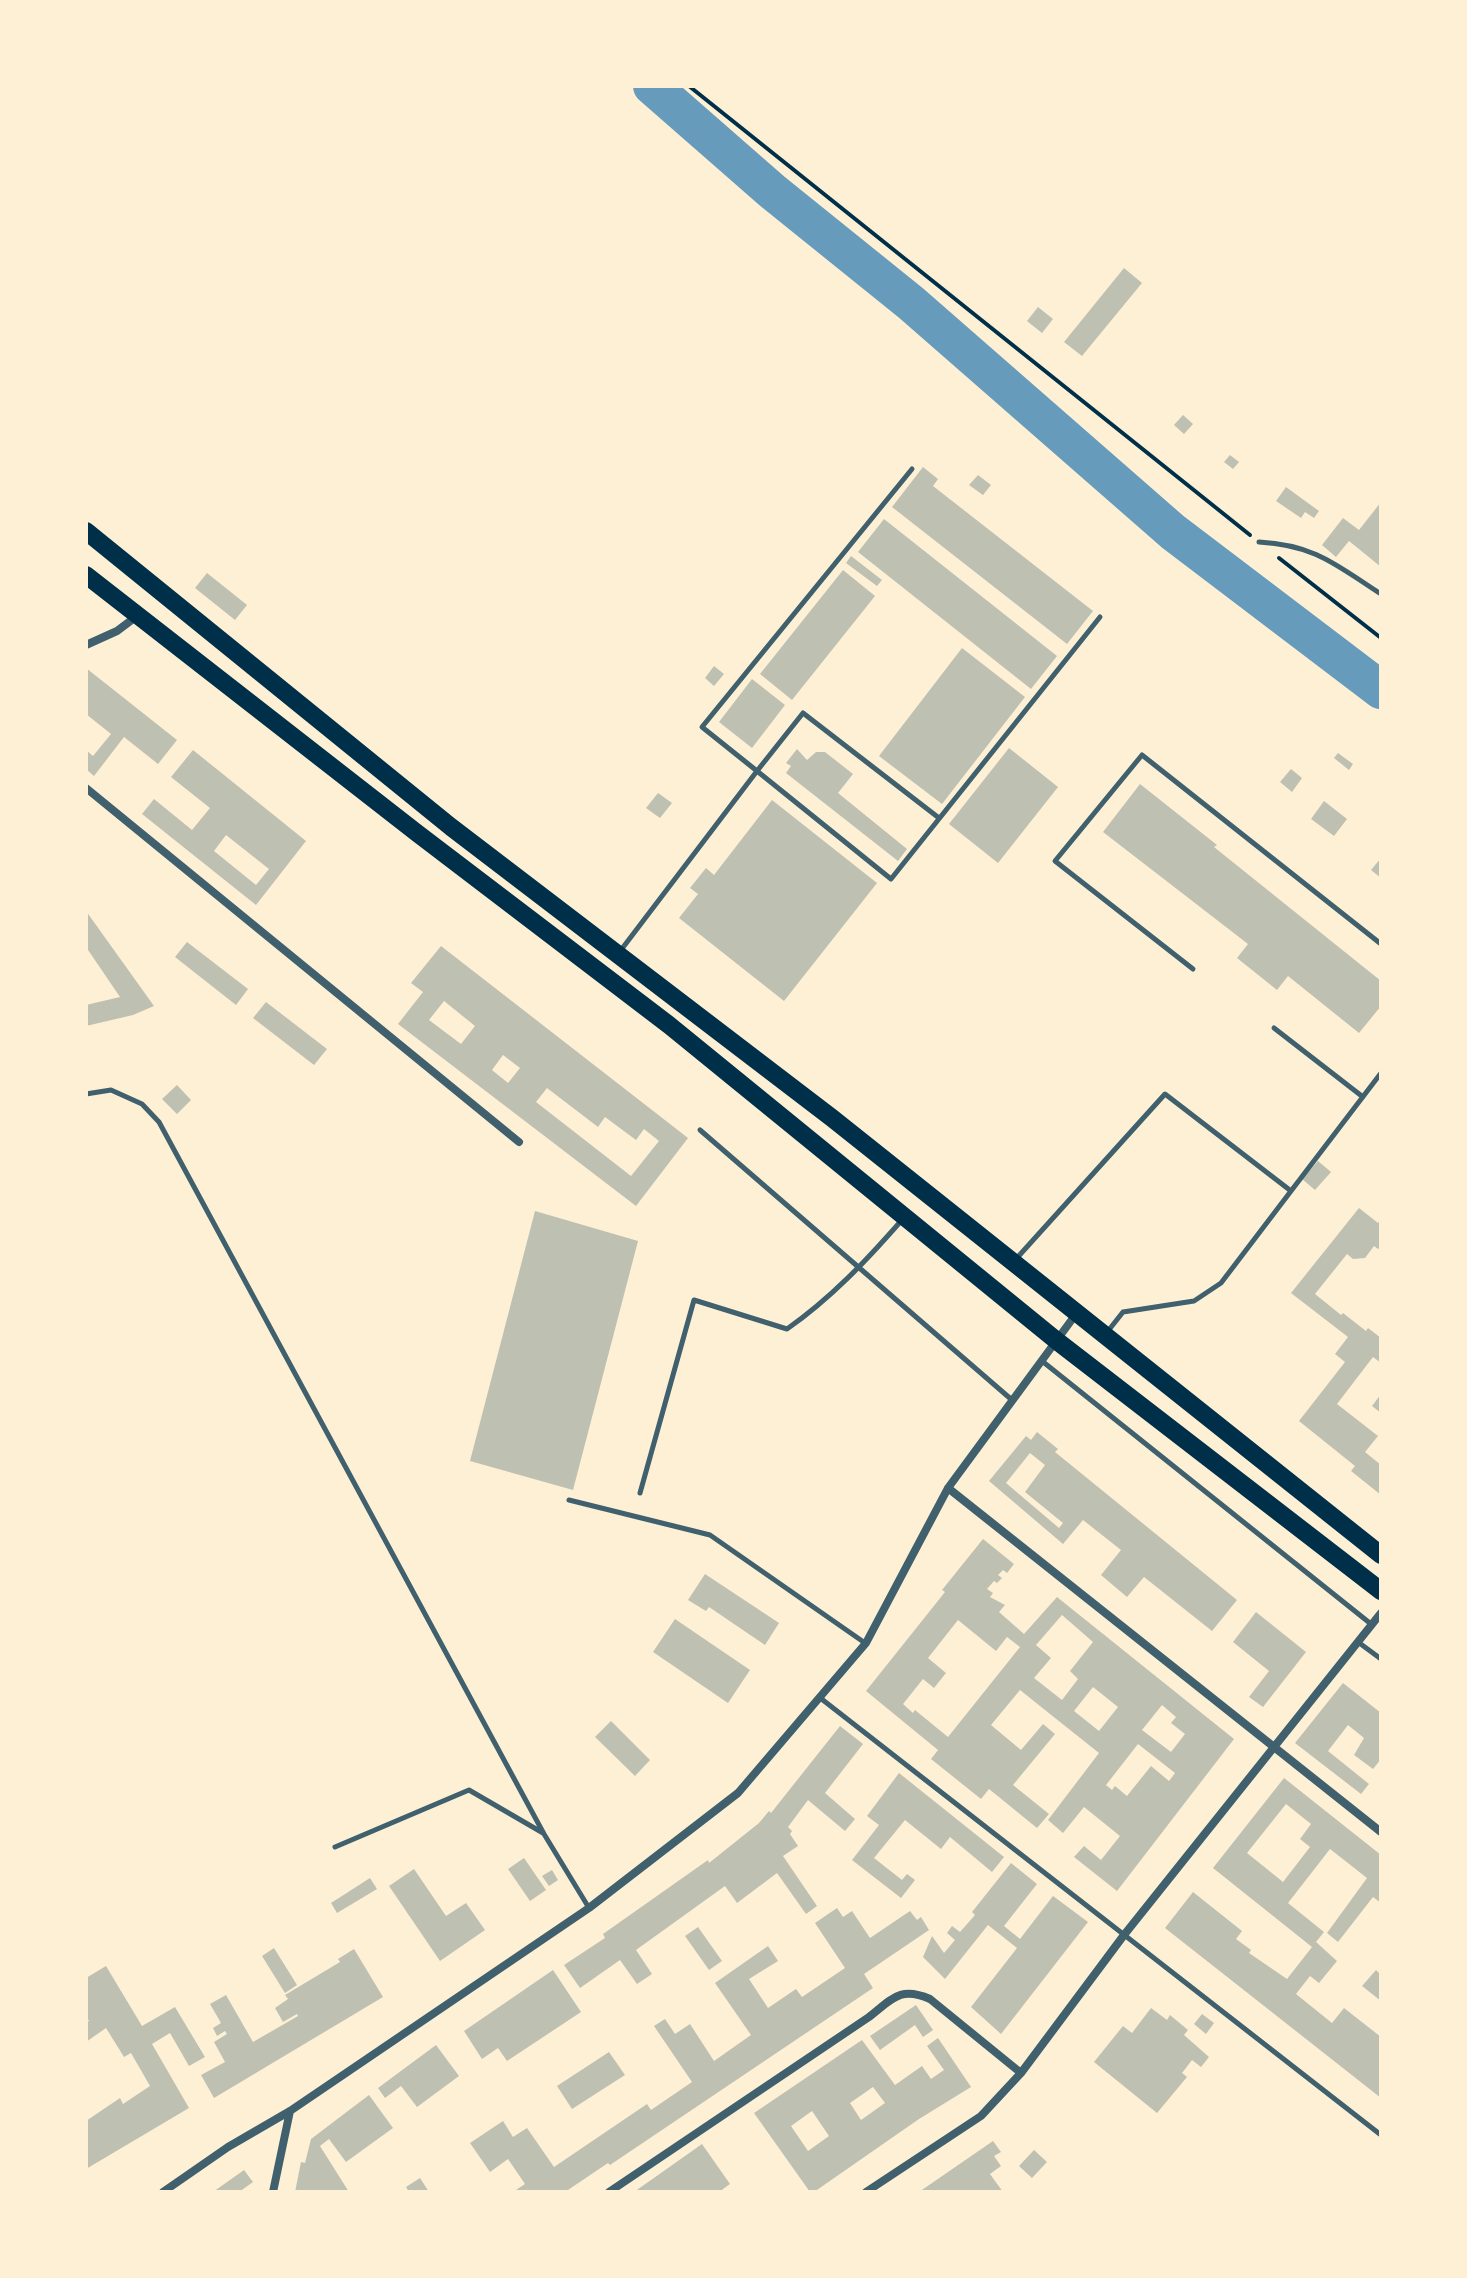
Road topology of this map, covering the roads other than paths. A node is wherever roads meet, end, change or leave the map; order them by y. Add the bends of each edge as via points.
1 (912, 469) dead end
2 (86, 531) edge
3 (1259, 542) road end
4 (86, 575) edge
5 (1381, 594) edge
6 (137, 615) junction
7 (1100, 617) dead end
8 (86, 645) edge
9 (757, 771) junction
10 (86, 788) edge
11 (939, 818) junction
12 (1381, 944) edge
13 (618, 954) junction
14 (1193, 969) dead end
15 (1274, 1028) dead end
16 (1381, 1073) edge
17 (86, 1094) edge
18 (1363, 1097) junction
19 (700, 1130) dead end
20 (519, 1142) dead end
21 (1291, 1191) junction
22 (904, 1217) junction
23 (1012, 1263) junction
24 (860, 1268) junction
25 (1076, 1314) junction
26 (1104, 1336) junction
27 (1057, 1341) junction
28 (1042, 1361) junction
29 (1013, 1400) junction
30 (948, 1488) junction
31 (640, 1493) dead end
32 (569, 1500) dead end
33 (1381, 1555) edge
34 (1381, 1591) edge
35 (1381, 1613) edge
36 (1372, 1624) junction
37 (1358, 1642) junction
38 (866, 1643) junction
39 (1381, 1659) edge
40 (819, 1697) junction
41 (1273, 1746) junction
42 (1381, 1832) edge
43 (544, 1834) junction
44 (335, 1847) dead end
45 (589, 1908) junction
46 (1124, 1935) junction
47 (1021, 2073) junction
48 (290, 2111) junction
49 (1381, 2135) edge
50 (163, 2192) edge
51 (273, 2192) edge
52 (609, 2192) edge
53 (866, 2192) edge

1 - 9 lane via 702,727
2 - 13 highway via 451,827
3 - 5 lane via 1289,543 1320,555
4 - 6 highway
6 - 8 street
6 - 22 highway via 669,1025
7 - 11 lane
9 - 11 lane via 803,713
9 - 11 lane via 891,879
9 - 13 lane
10 - 20 street
12 - 14 lane via 1142,755 1055,861
13 - 23 highway
15 - 18 lane
16 - 18 lane
17 - 43 lane via 111,1090 142,1104 159,1122
18 - 21 lane
19 - 24 lane
21 - 23 lane via 1165,1094
21 - 26 lane via 1221,1283 1194,1301 1123,1312
22 - 24 lane
22 - 27 highway
23 - 25 highway
24 - 29 lane
24 - 31 lane via 787,1329 694,1300
25 - 26 highway
25 - 27 street
26 - 33 highway
27 - 28 street
27 - 34 highway
28 - 29 street
28 - 36 lane
29 - 30 street
30 - 38 street
30 - 41 street
32 - 38 lane via 710,1535
35 - 36 street
36 - 37 street
37 - 39 lane
37 - 41 street
38 - 40 street
40 - 45 street via 738,1793
40 - 46 lane
41 - 42 street
41 - 46 street
43 - 44 lane via 469,1790
43 - 45 lane
45 - 48 street
46 - 47 street
46 - 49 lane
47 - 52 street via 930,1999 914,1992 897,1995
47 - 53 street via 981,2116
48 - 50 street
48 - 51 street

